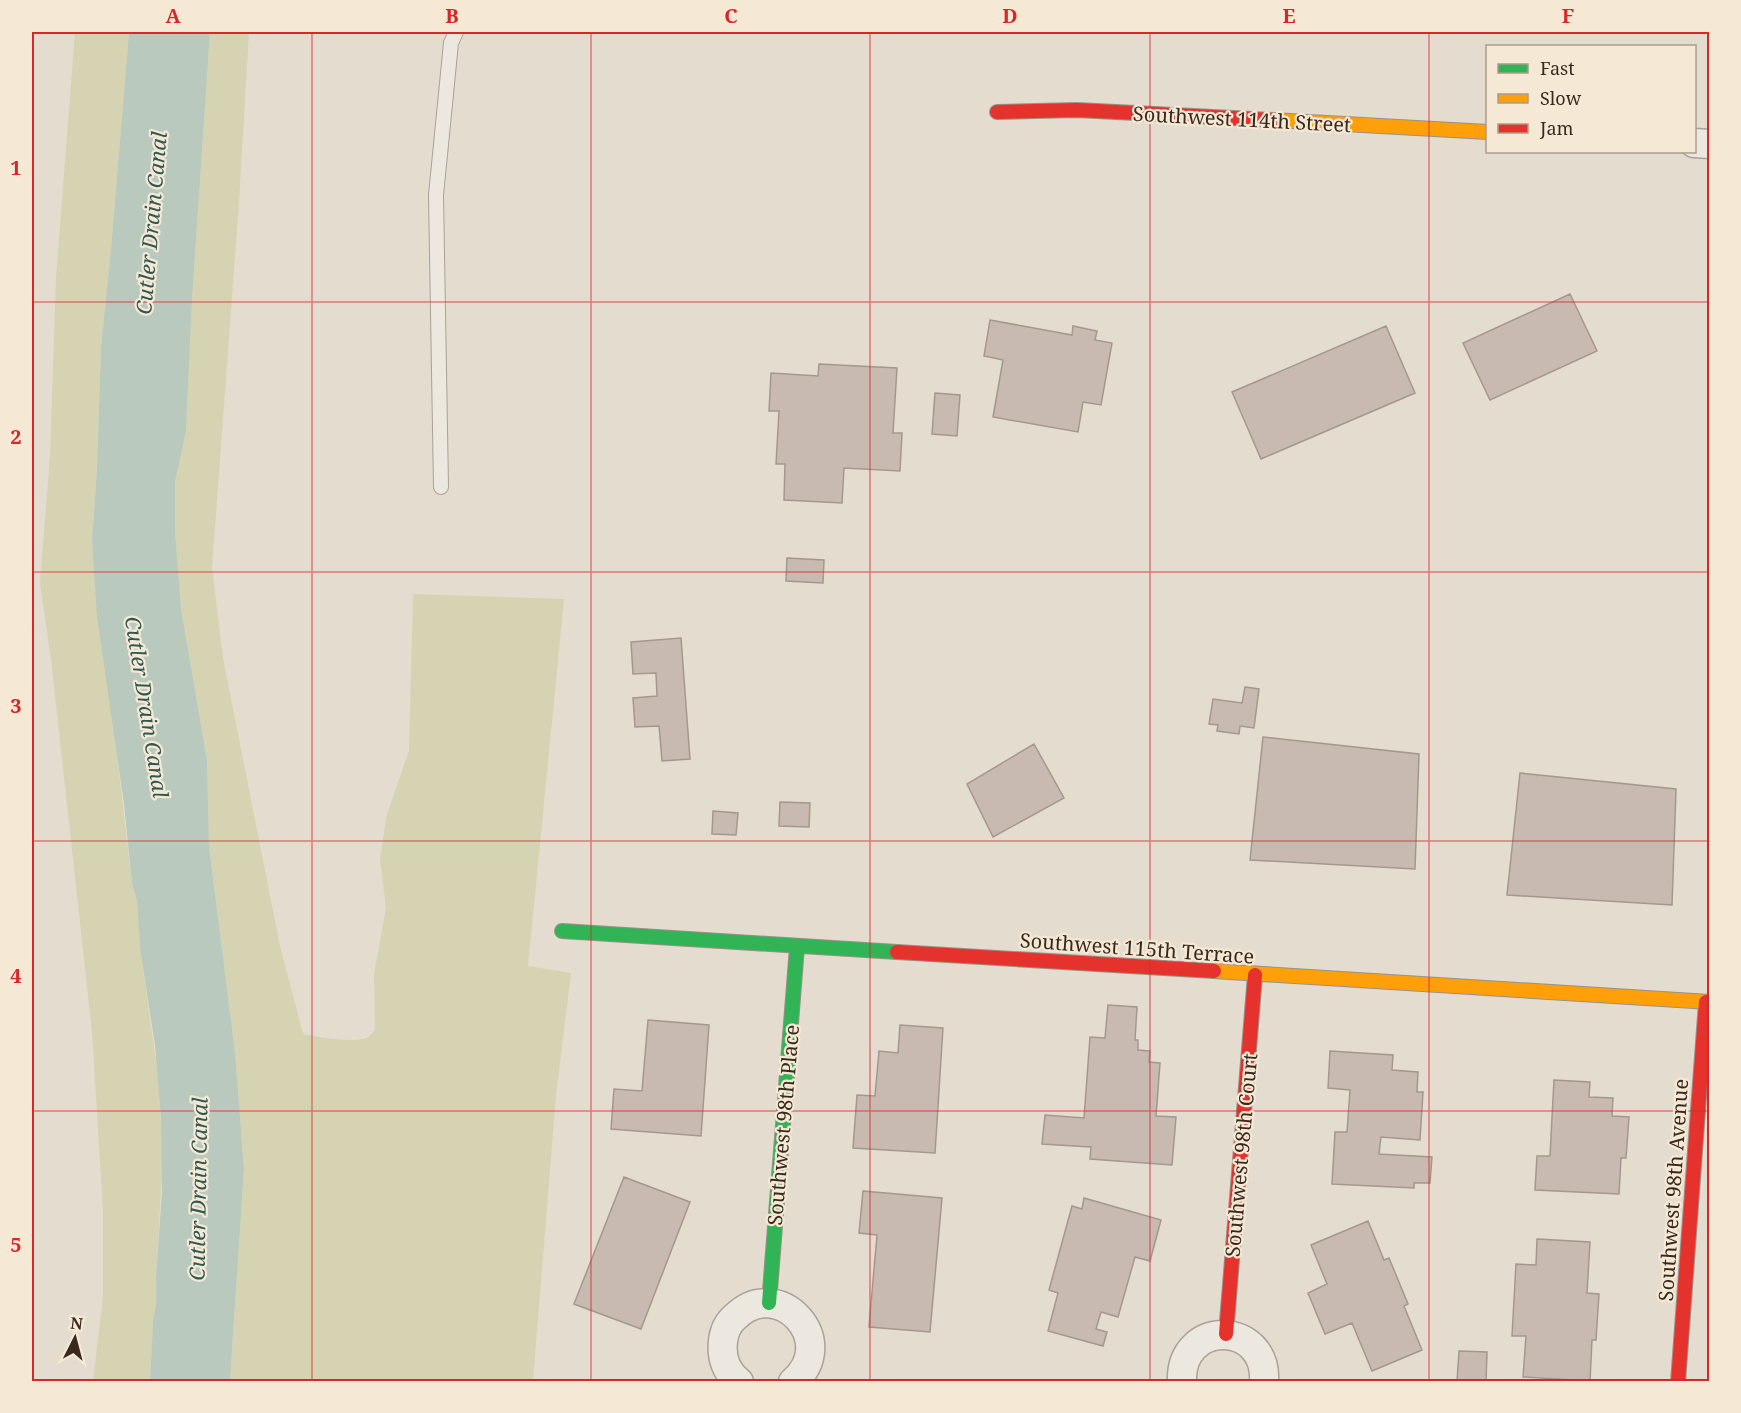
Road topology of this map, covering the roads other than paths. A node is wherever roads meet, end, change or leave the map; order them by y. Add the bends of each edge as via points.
1 (456, 32) edge
2 (997, 112) dead end
3 (1486, 132) edge
4 (441, 487) dead end
5 (562, 931) dead end
6 (798, 947) junction
7 (1255, 975) junction
8 (1708, 1002) edge
9 (769, 1303) junction
10 (1226, 1334) junction
11 (739, 1382) edge
12 (793, 1382) edge
13 (1182, 1382) edge
14 (1264, 1382) edge
15 (1678, 1382) edge

1 - 4 lane via 451,43 436,195
2 - 3 street, Southwest 114th Street via 1101,111
5 - 6 street, Southwest 115th Terrace
6 - 7 street, Southwest 115th Terrace
6 - 9 street, Southwest 98th Place
7 - 8 street, Southwest 115th Terrace
7 - 10 street, Southwest 98th Court
8 - 15 street, Southwest 98th Avenue
9 - 11 street via 754,1304 740,1311 723,1336 726,1366
9 - 12 street via 795,1314 809,1337 807,1364
10 - 13 street via 1201,1340 1191,1349
10 - 14 street via 1252,1346 1261,1358

